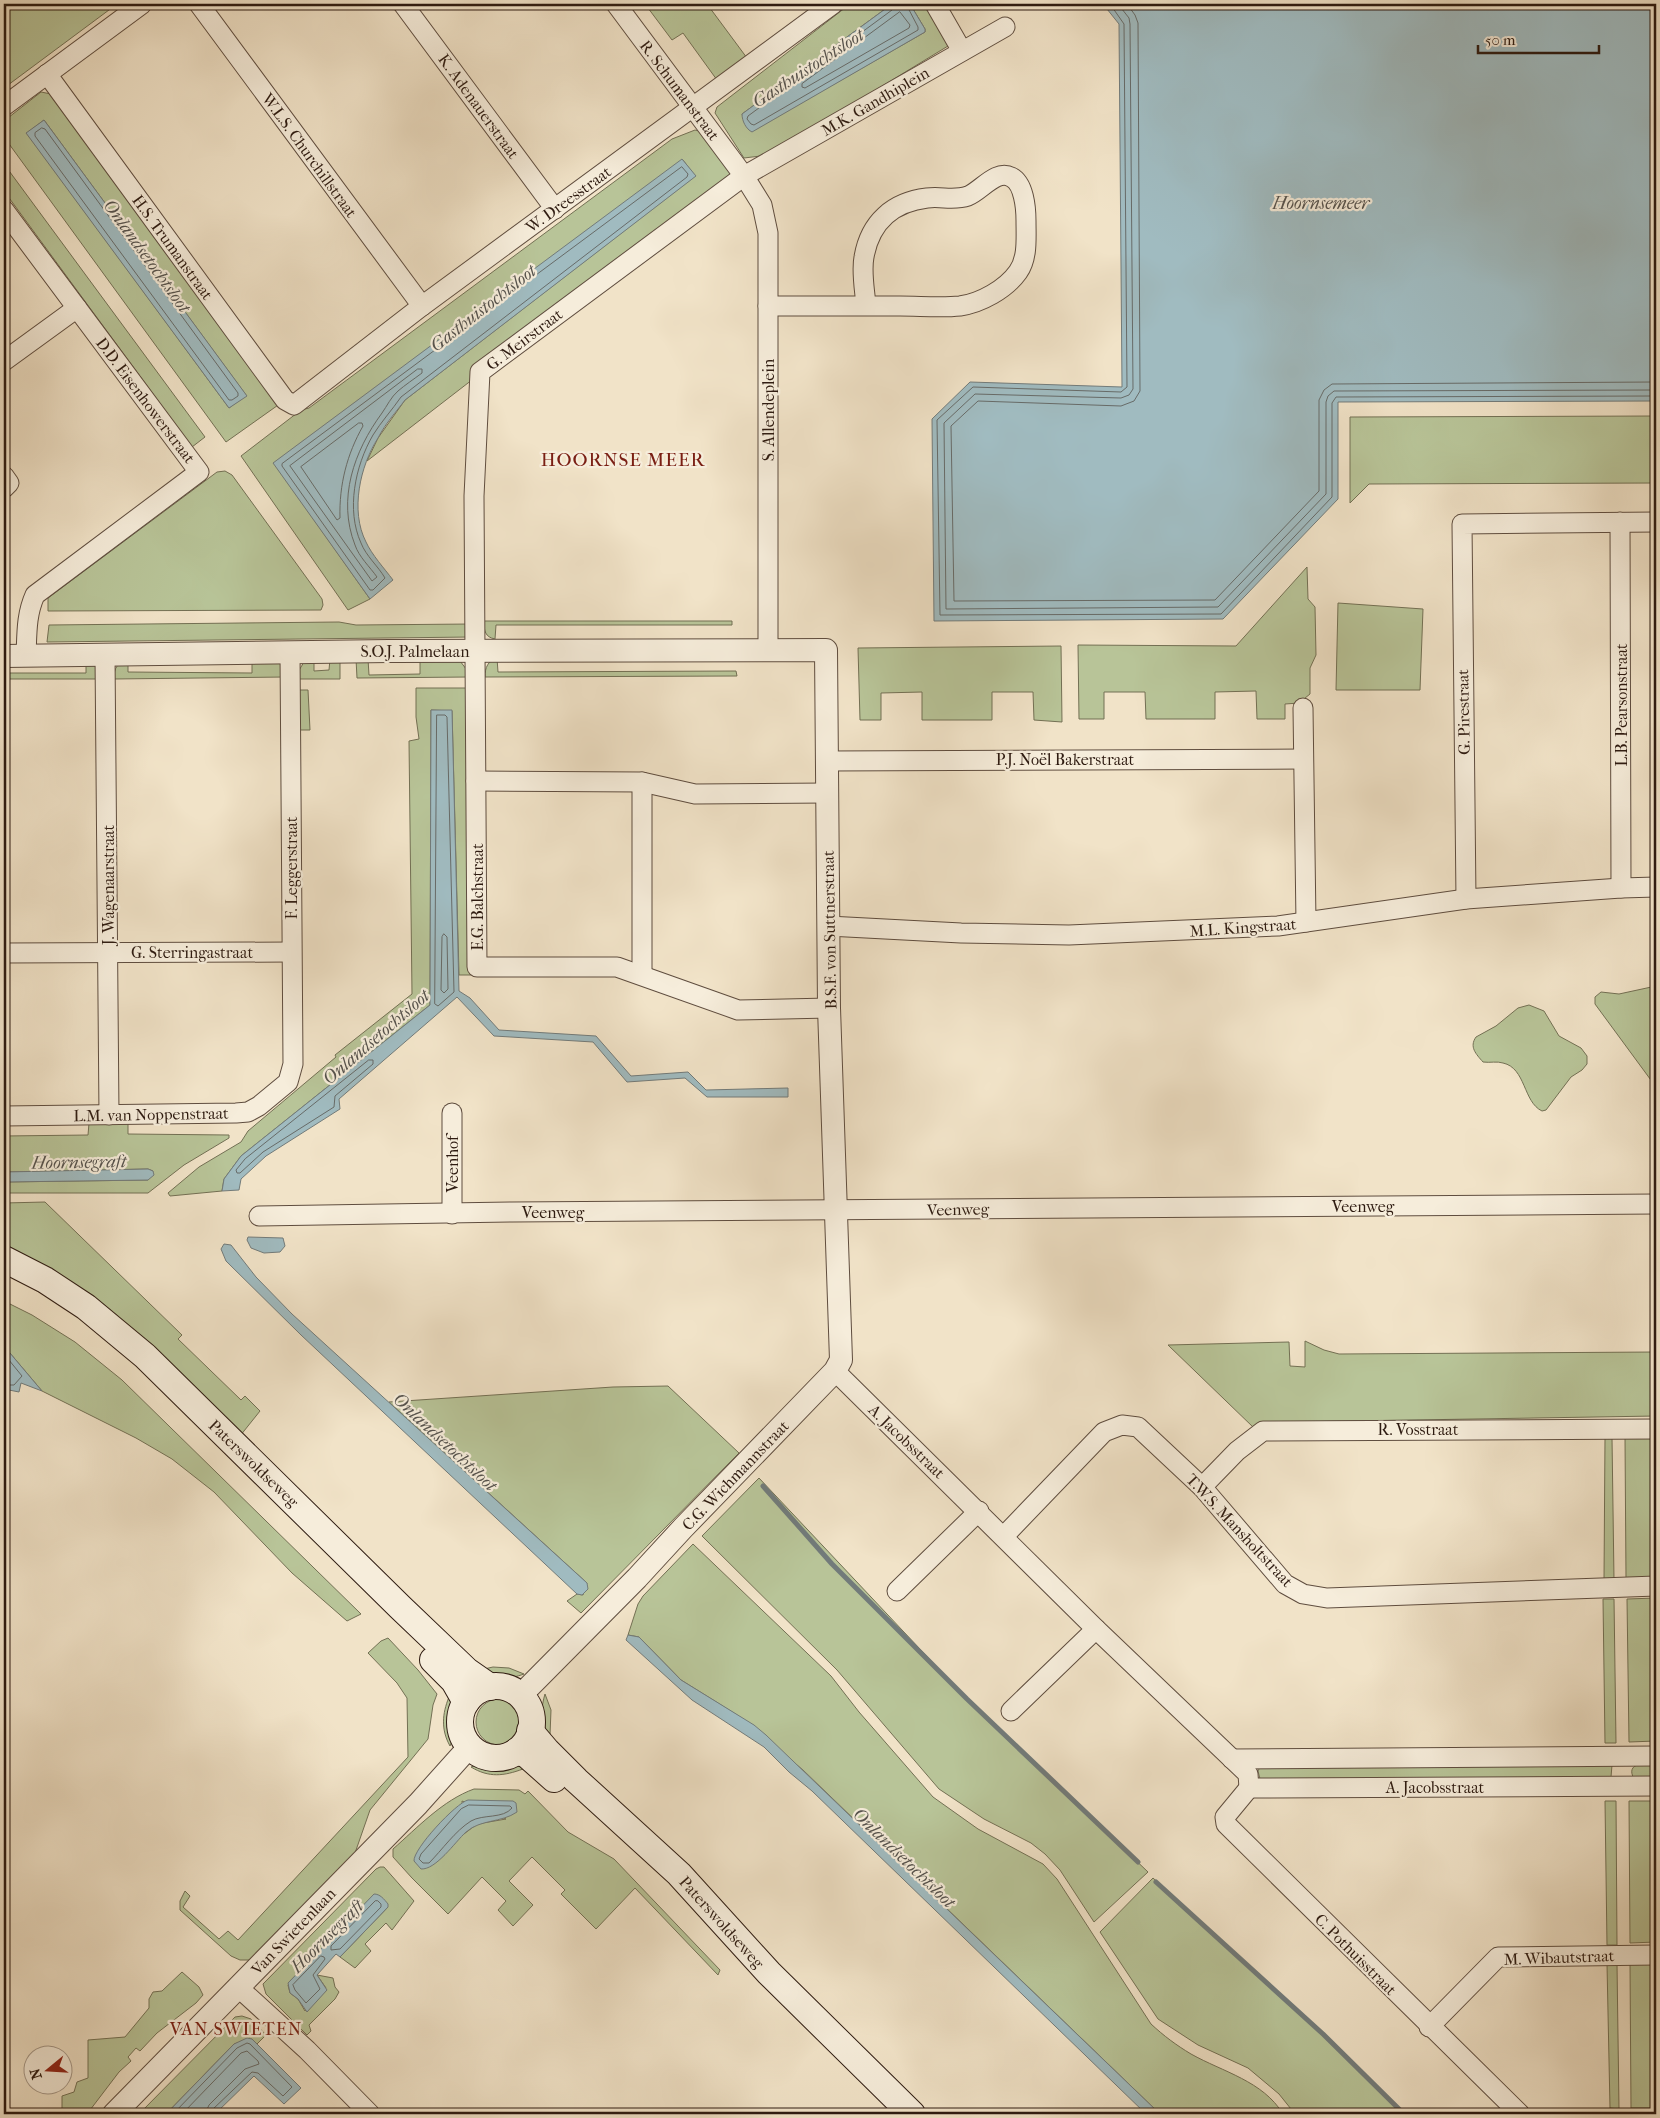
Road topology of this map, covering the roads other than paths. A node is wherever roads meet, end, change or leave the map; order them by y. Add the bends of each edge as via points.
1 (142, 4) edge
2 (199, 4) edge
3 (403, 4) edge
4 (616, 4) edge
5 (833, 4) edge
6 (935, 4) edge
7 (1006, 27) dead end
8 (962, 51) junction
9 (47, 74) junction
10 (4, 106) edge
11 (692, 107) junction
12 (744, 176) junction
13 (555, 209) junction
14 (4, 210) edge
15 (422, 306) junction
16 (768, 306) junction
17 (866, 306) junction
18 (77, 308) junction
19 (4, 362) edge
20 (304, 397) joint
21 (4, 476) edge
22 (4, 488) edge
23 (1620, 522) junction
24 (1656, 522) edge
25 (476, 650) junction
26 (768, 650) junction
27 (826, 650) joint
28 (290, 653) junction
29 (105, 655) junction
30 (4, 656) edge
31 (26, 656) junction
32 (1303, 708) dead end
33 (1303, 759) junction
34 (827, 761) junction
35 (476, 782) junction
36 (642, 782) junction
37 (827, 793) junction
38 (1656, 887) edge
39 (1621, 888) junction
40 (1466, 899) junction
41 (1306, 922) junction
42 (828, 926) junction
43 (108, 952) junction
44 (291, 952) junction
45 (4, 953) edge
46 (642, 974) junction
47 (829, 1008) junction
48 (288, 1082) joint
49 (452, 1113) dead end
50 (109, 1115) junction
51 (4, 1116) edge
52 (1656, 1204) edge
53 (837, 1210) junction
54 (452, 1214) junction
55 (260, 1216) dead end
56 (4, 1259) edge
57 (4, 1276) edge
58 (835, 1371) junction
59 (1656, 1428) edge
60 (1202, 1487) junction
61 (979, 1511) junction
62 (1004, 1536) junction
63 (1656, 1586) edge
64 (897, 1591) dead end
65 (1096, 1629) junction
66 (490, 1687) junction
67 (521, 1695) junction
68 (466, 1702) junction
69 (1011, 1711) dead end
70 (524, 1741) junction
71 (470, 1746) junction
72 (1623, 1756) junction
73 (1656, 1756) edge
74 (1232, 1759) junction
75 (1622, 1786) junction
76 (1656, 1786) edge
77 (1249, 1788) junction
78 (1656, 1955) edge
79 (239, 1988) junction
80 (1430, 2027) junction
81 (114, 2114) edge
82 (370, 2114) edge
83 (887, 2114) edge
84 (912, 2114) edge
85 (1520, 2114) edge

1 - 9 street
2 - 15 street, W.L.S. Churchillstraat
3 - 13 street, K. Adenauerstraat
4 - 11 street, R. Schumanstraat
5 - 11 street, W. Dreesstraat
6 - 8 street
7 - 8 street, M.K. Gandhiplein
8 - 12 street, M.K. Gandhiplein
9 - 10 street
9 - 20 street, H.S. Trumanstraat via 285,400 294,405
11 - 12 street, R. Schumanstraat
11 - 13 street, W. Dreesstraat
12 - 16 street, S. Allendeplein via 762,205 768,233
12 - 25 street, G. Meirstraat via 480,372 474,496
13 - 15 street, W. Dreesstraat
14 - 18 street, D.D. Eisenhowerstraat
15 - 20 street, W. Dreesstraat
16 - 17 street
16 - 26 street, S. Allendeplein
17 - 17 street via 961,306 981,300 1006,286 1019,272 1026,252 1022,190 1012,177 997,176 973,194 958,199 907,201 887,213 872,229 864,258
18 - 19 street
18 - 31 street, D.D. Eisenhowerstraat via 199,472 35,595 26,623
21 - 22 street via 9,483
23 - 24 street
23 - 39 street, L.B. Pearsonstraat
23 - 40 street, G. Pirestraat via 1462,524
25 - 26 street, S.O.J. Palmelaan
25 - 28 street, S.O.J. Palmelaan
25 - 35 street, E.G. Balchstraat
26 - 27 street, S.O.J. Palmelaan
27 - 34 street, B.S.F. von Suttnerstraat
28 - 29 street, S.O.J. Palmelaan
28 - 44 street, F. Leggerstraat
29 - 31 street, S.O.J. Palmelaan
29 - 43 street, J. Wagenaarstraat
30 - 31 street, S.O.J. Palmelaan
32 - 33 street
33 - 34 street, P.J. Noël Bakerstraat
33 - 41 street
34 - 37 street, B.S.F. von Suttnerstraat
35 - 36 street
35 - 46 street, E.G. Balchstraat via 477,967 617,967
36 - 37 street via 695,794
36 - 46 street
37 - 42 street, B.S.F. von Suttnerstraat
38 - 39 street, M.L. Kingstraat
39 - 40 street, M.L. Kingstraat
40 - 41 street, M.L. Kingstraat
41 - 42 street, M.L. Kingstraat via 1069,935
42 - 47 street, B.S.F. von Suttnerstraat
43 - 44 street, G. Sterringastraat
43 - 45 street, G. Sterringastraat
43 - 50 street, J. Wagenaarstraat
44 - 48 street, F. Leggerstraat via 293,1064
46 - 47 street, E.G. Balchstraat via 738,1010
47 - 53 street, B.S.F. von Suttnerstraat
48 - 50 street, L.M. van Noppenstraat via 248,1112
49 - 54 street, Veenhof
50 - 51 street, L.M. van Noppenstraat
52 - 53 street, Veenweg
53 - 54 street, Veenweg
53 - 58 street, C.G. Wichmannstraat via 842,1353
54 - 55 street, Veenweg
56 - 66 main road, Paterswoldseweg via 45,1280 86,1308 145,1356 427,1633 467,1671
57 - 68 main road, Paterswoldseweg via 70,1315 131,1366 351,1577 454,1681
58 - 61 street, A. Jacobsstraat
58 - 67 street, C.G. Wichmannstraat
59 - 60 street, R. Vosstraat via 1263,1432 1237,1451
60 - 62 street, T.W.S. Mansholtstraat via 1138,1427 1122,1425 1104,1432
60 - 63 street, T.W.S. Mansholtstraat via 1285,1584 1303,1594 1327,1598
61 - 62 street, A. Jacobsstraat
61 - 64 street
62 - 65 street, A. Jacobsstraat
65 - 69 street
65 - 74 street, A. Jacobsstraat
66 - 67 main road via 506,1687
66 - 68 main road via 475,1693
67 - 70 main road via 531,1715
68 - 71 main road via 460,1722 461,1731
70 - 71 main road via 510,1755 494,1758 480,1754
70 - 83 main road, Paterswoldseweg via 527,1755 622,1842 756,1985
70 - 84 main road, Paterswoldseweg via 547,1751 679,1874 769,1973
71 - 79 street, Van Swietenlaan
72 - 73 street, A. Jacobsstraat
72 - 74 street, A. Jacobsstraat
72 - 75 street
74 - 77 street, A. Jacobsstraat via 1248,1774
75 - 76 street, A. Jacobsstraat
75 - 77 street, A. Jacobsstraat
77 - 80 street, C. Pothuisstraat via 1226,1816 1226,1824
78 - 80 street, M. Wibautstraat via 1498,1957
79 - 81 street, Van Swietenlaan
79 - 82 street
80 - 85 street, C. Pothuisstraat

